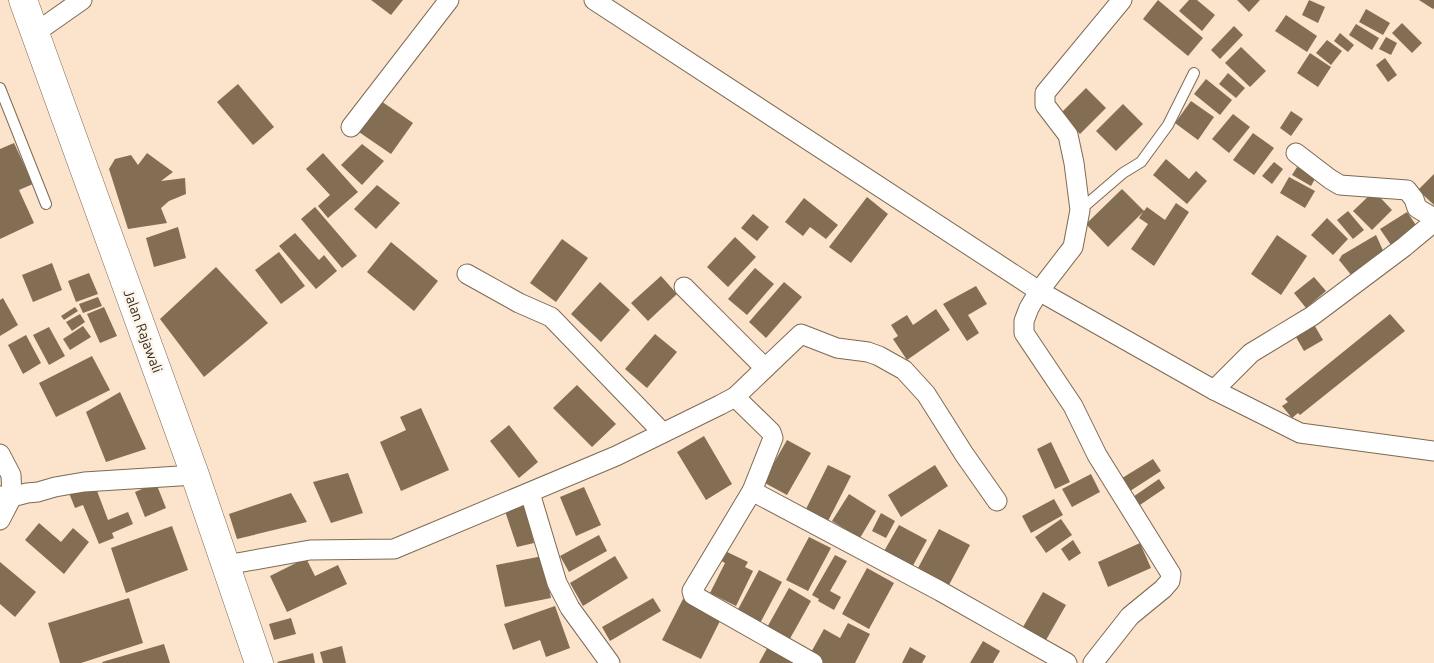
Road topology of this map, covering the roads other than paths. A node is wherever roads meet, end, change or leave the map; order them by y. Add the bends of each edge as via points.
1 (23, 0) edge
2 (82, 0) edge
3 (450, 0) edge
4 (594, 0) edge
5 (1122, 0) edge
6 (35, 33) junction
7 (1194, 73) dead end
8 (0, 88) edge
9 (351, 127) dead end
10 (1296, 153) dead end
11 (46, 204) dead end
12 (1080, 210) junction
13 (1434, 218) edge
14 (1434, 222) edge
15 (467, 274) dead end
16 (684, 287) dead end
17 (1039, 291) junction
18 (766, 368) junction
19 (1214, 390) junction
20 (735, 398) junction
21 (663, 433) junction
22 (1434, 451) edge
23 (0, 454) edge
24 (195, 475) junction
25 (752, 491) junction
26 (530, 492) junction
27 (6, 496) edge
28 (997, 501) dead end
29 (0, 520) edge
30 (226, 565) junction
31 (260, 663) edge
32 (610, 663) edge
33 (813, 663) edge
34 (1067, 663) edge
35 (1093, 663) edge

1 - 6 street, Jalan Rajawali
2 - 6 street
3 - 9 street
4 - 17 street
5 - 12 street via 1045,93 1045,106 1068,135
6 - 24 street, Jalan Rajawali
7 - 12 lane via 1168,125 1141,162
8 - 11 lane
10 - 13 street via 1340,185 1407,190 1417,208
12 - 17 street via 1073,247
14 - 19 street via 1312,316 1251,352
15 - 21 street via 551,317
16 - 18 street
17 - 19 street
17 - 35 street via 1024,321 1024,333 1073,406 1097,455 1172,574 1163,589 1130,616
18 - 20 street
18 - 28 street via 801,334 837,348 868,352 890,361 904,370 926,394
19 - 22 street via 1300,433
20 - 21 street
20 - 25 street via 772,432 773,438
21 - 26 street
23 - 27 street via 11,475
24 - 27 street via 84,482
24 - 30 street, Jalan Rajawali
25 - 33 street via 692,590 693,596
25 - 34 street
26 - 30 street via 394,549 310,550
26 - 32 street via 557,583 570,608
27 - 29 street
30 - 31 street, Jalan Rajawali

